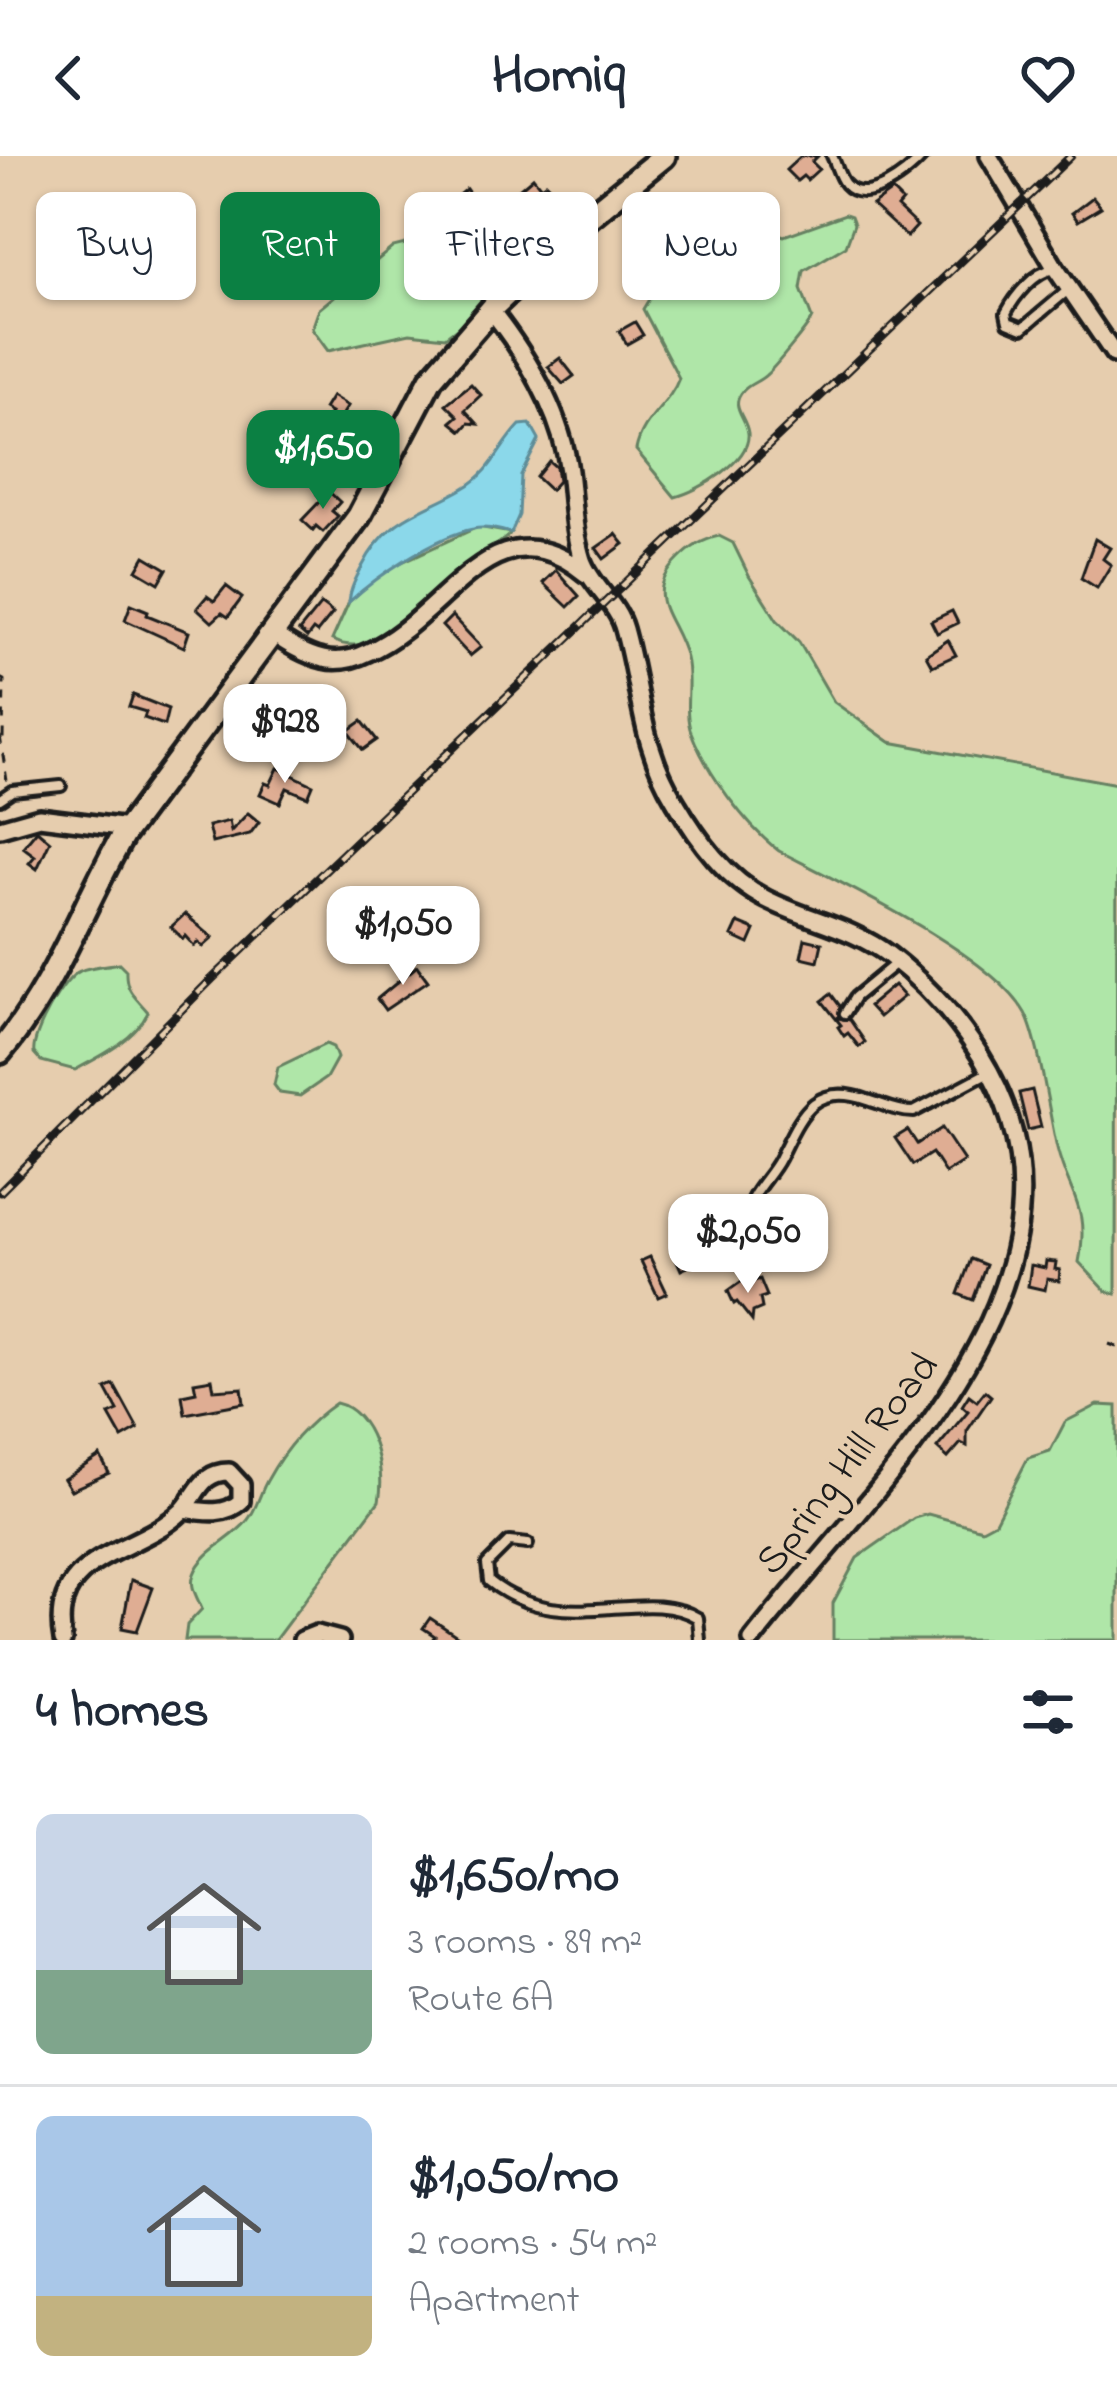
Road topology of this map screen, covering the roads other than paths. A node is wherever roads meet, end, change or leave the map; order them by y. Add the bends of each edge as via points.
1 (664, 156) edge
2 (832, 156) edge
3 (923, 156) edge
4 (989, 156) edge
5 (1056, 269) junction
6 (1070, 288) junction
7 (491, 310) junction
8 (1114, 354) edge
9 (588, 576) junction
10 (273, 634) junction
11 (61, 786) dead end
12 (0, 799) edge
13 (5, 821) edge
14 (128, 828) junction
15 (897, 962) junction
16 (845, 1012) dead end
17 (0, 1052) edge
18 (990, 1071) junction
19 (766, 1260) dead end
20 (185, 1509) dead end
21 (528, 1544) dead end
22 (63, 1640) edge
23 (302, 1640) edge
24 (340, 1640) edge
25 (700, 1640) edge
26 (752, 1640) edge

1 - 7 main road
2 - 3 lane via 846,186 859,192 908,174
4 - 5 street
5 - 6 street
5 - 6 lane via 1044,270 1012,303 1008,322 1027,326
6 - 8 street
7 - 9 street, Spring Hill Road via 549,401
7 - 10 main road via 430,380 359,516
9 - 10 street via 552,551 505,550 396,639 361,656 326,660
9 - 15 street, Spring Hill Road via 620,617 648,746 709,853 767,900 837,926
10 - 14 main road
11 - 12 lane
13 - 14 street via 59,818
14 - 17 main road via 49,986
15 - 16 lane
15 - 18 street, Spring Hill Road via 955,1019
18 - 19 lane via 914,1112 861,1097 815,1100 749,1205
18 - 26 street, Spring Hill Road via 1018,1156 1017,1250 1004,1296 938,1413
20 - 22 street via 82,1572 63,1603
21 - 25 lane via 509,1542 487,1564 489,1581 503,1593 566,1612 685,1610 698,1618
23 - 24 street

